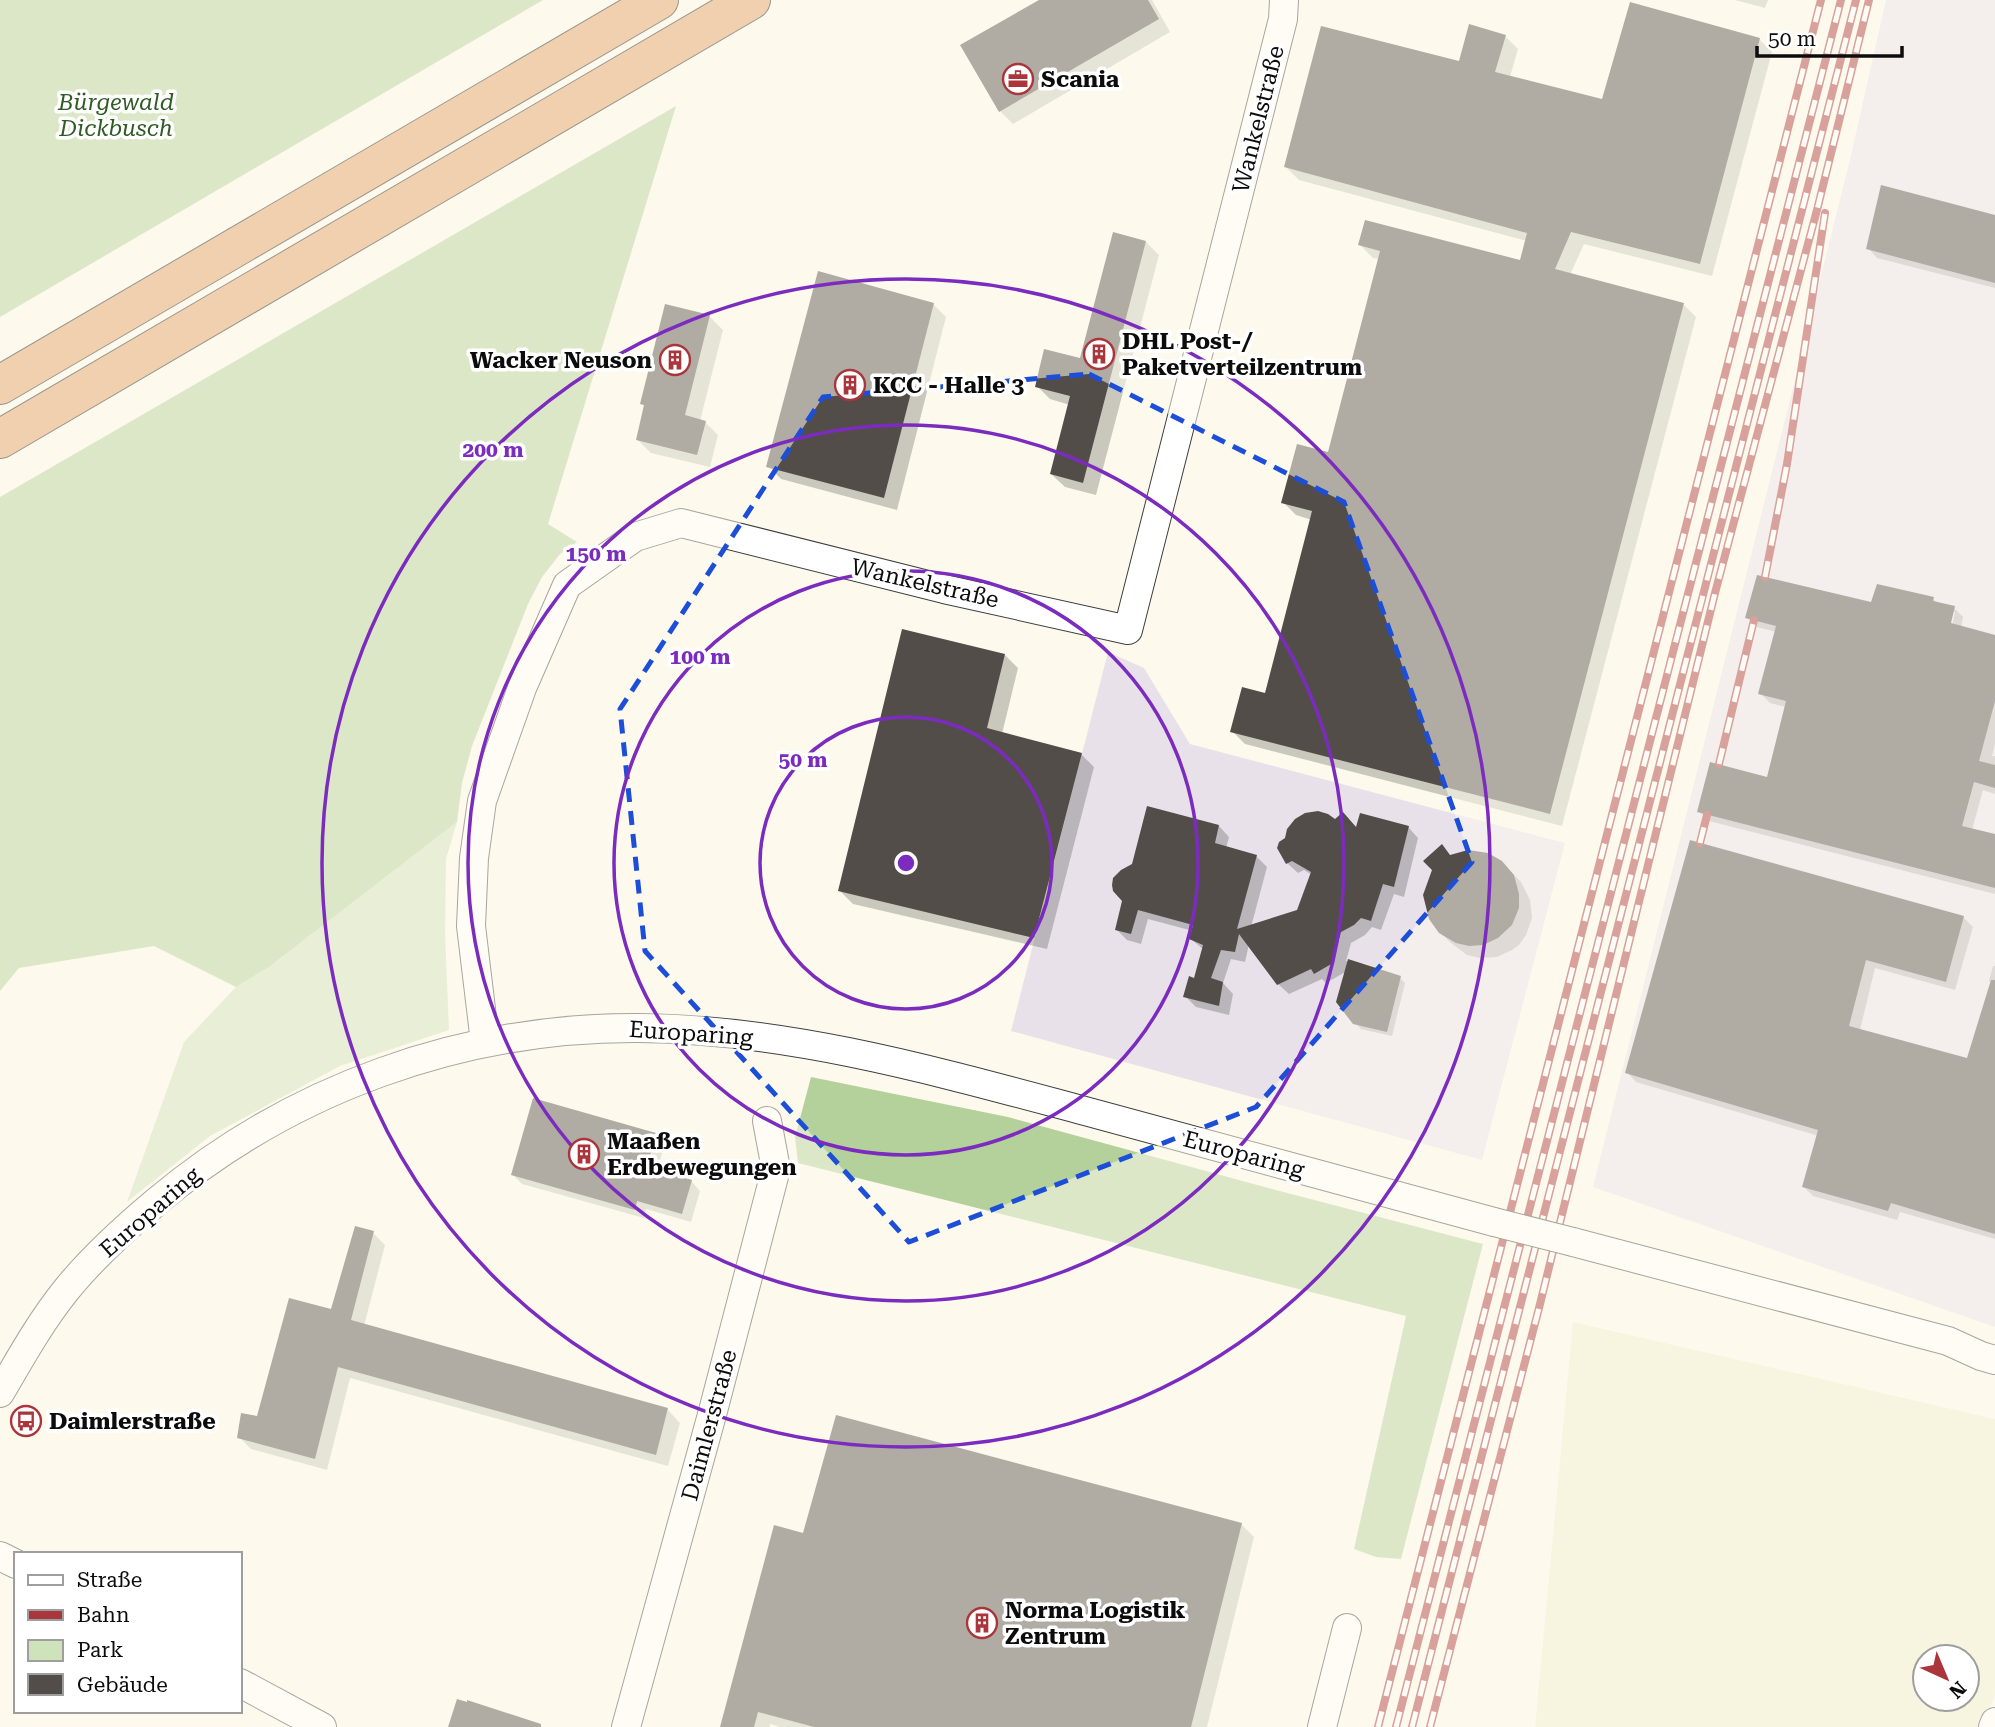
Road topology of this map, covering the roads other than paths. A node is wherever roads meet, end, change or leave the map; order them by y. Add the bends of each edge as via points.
1 (659, 0) edge
2 (751, 0) edge
3 (1284, 0) edge
4 (0, 385) edge
5 (0, 439) edge
6 (485, 1042) junction
7 (767, 1122) dead end
8 (1948, 1341) junction
9 (1995, 1345) edge
10 (1995, 1360) edge
11 (0, 1393) edge
12 (1347, 1628) dead end
13 (242, 1684) edge
14 (1995, 1722) edge
15 (322, 1727) edge
16 (626, 1727) edge
17 (1322, 1727) edge
18 (1993, 1727) edge

1 - 4 highway
2 - 5 highway
3 - 6 street, Wankelstraße via 1283,19 1128,630 681,523 635,537 568,585 522,688 482,801 471,926
6 - 8 street, Europaring, bridge via 570,1031 689,1030 899,1063
6 - 11 street, Europaring via 388,1069 326,1093 214,1157 141,1214 69,1286
7 - 16 street, Daimlerstraße via 776,1169
8 - 9 street
8 - 10 street
12 - 17 street
13 - 15 street
14 - 18 street

